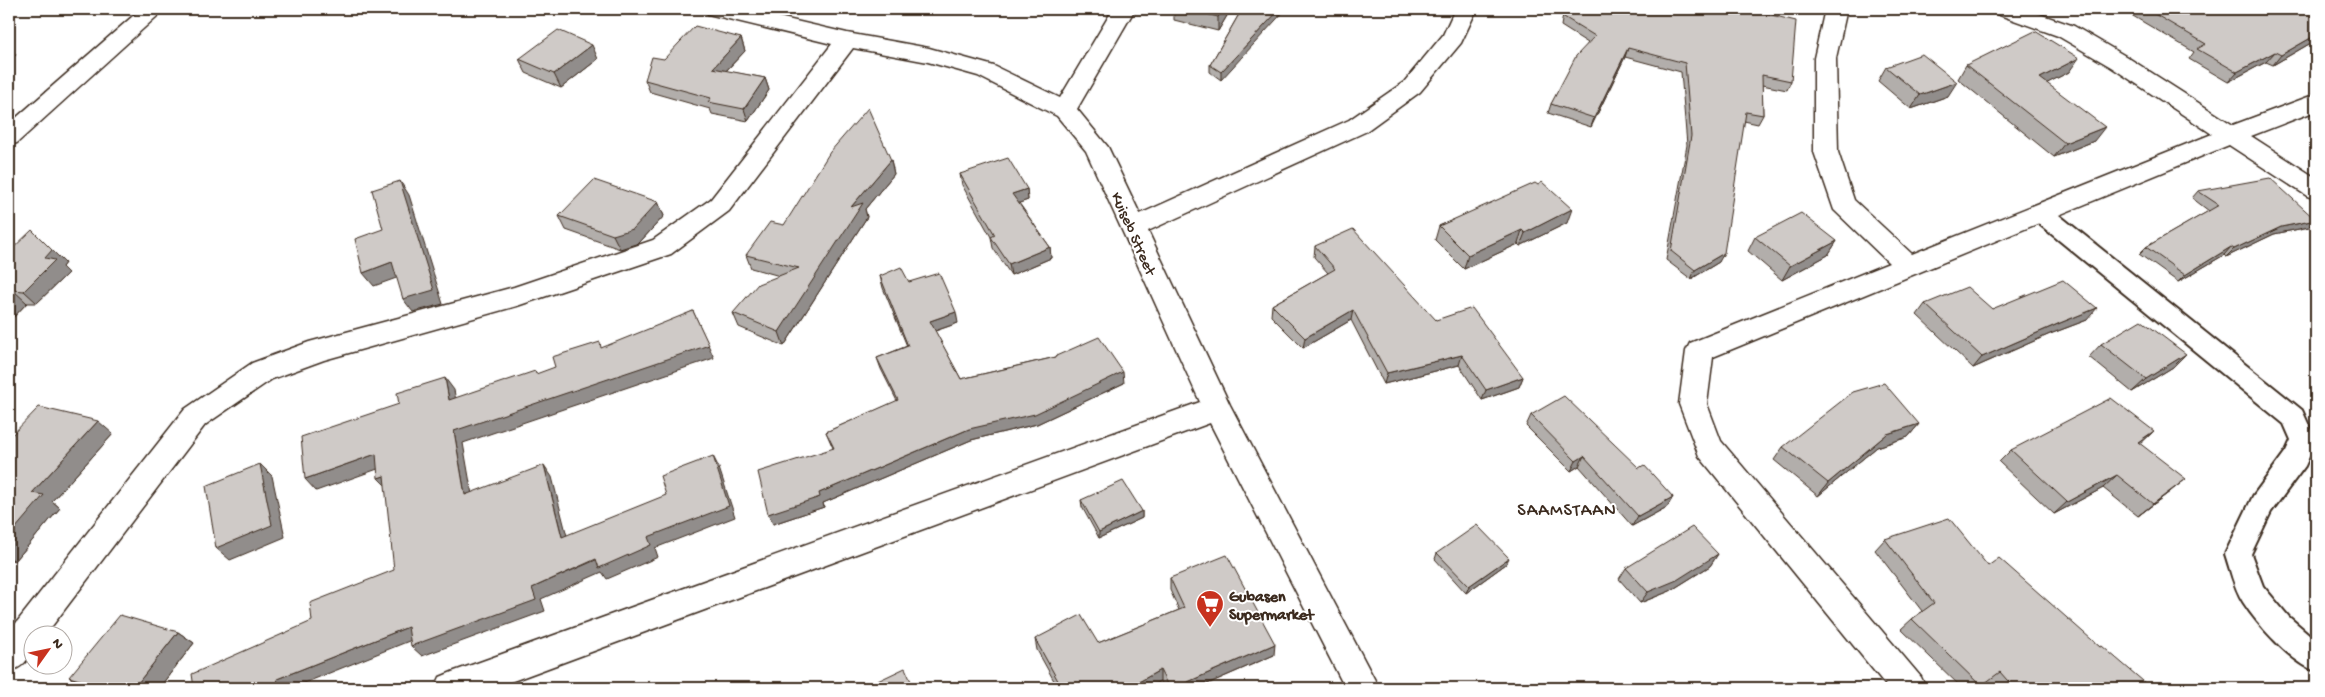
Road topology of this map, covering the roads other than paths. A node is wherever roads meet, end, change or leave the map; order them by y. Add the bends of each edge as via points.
1 (154, 9) edge
2 (716, 9) edge
3 (1124, 9) edge
4 (1466, 9) edge
5 (1836, 9) edge
6 (2005, 9) edge
7 (847, 40) junction
8 (2316, 102) edge
9 (1065, 110) junction
10 (2231, 134) junction
11 (9, 137) edge
12 (2316, 190) edge
13 (2041, 213) junction
14 (1134, 227) junction
15 (1907, 265) junction
16 (1217, 408) junction
17 (9, 657) edge
18 (2316, 658) edge
19 (452, 688) edge
20 (1362, 688) edge
21 (1909, 688) edge

1 - 11 street
2 - 7 street, Kuiseb Street
3 - 9 street
4 - 14 street via 1453,38 1412,87 1357,126
5 - 15 street via 1825,58 1826,152 1843,204
6 - 10 street via 2066,31
7 - 9 street, Kuiseb Street via 929,55 986,71
7 - 17 street via 720,206 662,247 517,296 319,350 262,371 195,417
8 - 10 street
9 - 14 street, Kuiseb Street via 1096,147
10 - 12 street
10 - 13 street
13 - 15 street
13 - 18 lane via 2293,418 2304,440 2296,458 2262,504 2238,554 2252,593 2279,626
14 - 16 street, Kuiseb Street
15 - 21 street via 1700,351 1693,404 1709,447
16 - 19 street
16 - 20 street, Kuiseb Street

